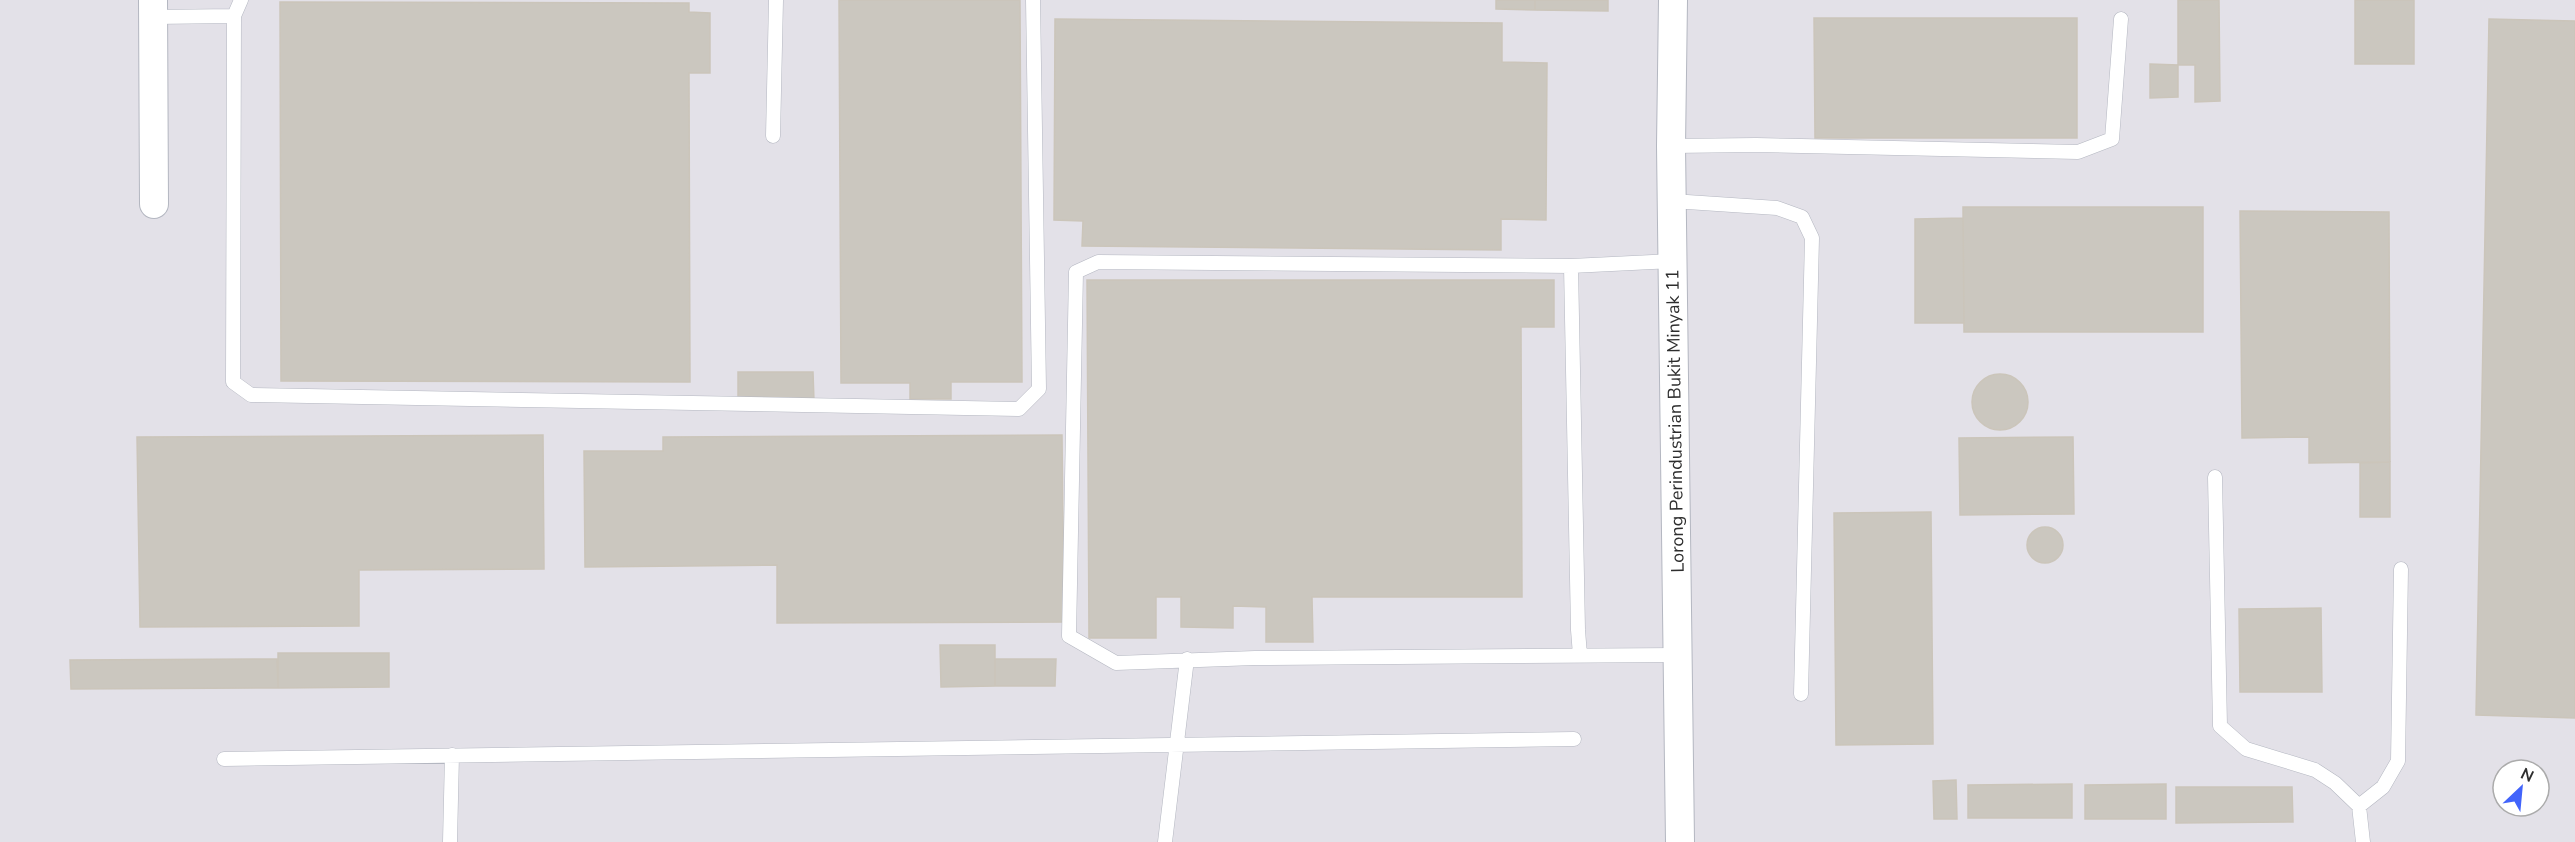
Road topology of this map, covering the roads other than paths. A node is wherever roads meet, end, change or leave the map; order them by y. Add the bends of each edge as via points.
1 (241, 0) edge
2 (776, 0) edge
3 (1033, 0) edge
4 (1673, 0) edge
5 (153, 8) edge
6 (234, 16) junction
7 (2121, 19) dead end
8 (773, 136) dead end
9 (1671, 146) junction
10 (1672, 201) junction
11 (154, 204) dead end
12 (1673, 261) junction
13 (1571, 266) junction
14 (2215, 477) dead end
15 (2401, 569) dead end
16 (1580, 655) junction
17 (1678, 655) junction
18 (1187, 659) junction
19 (1801, 694) dead end
20 (1574, 739) dead end
21 (1177, 746) junction
22 (452, 755) junction
23 (224, 759) dead end
24 (2359, 806) junction
25 (450, 842) edge
26 (1165, 842) edge
27 (1680, 842) edge
28 (2363, 842) edge

1 - 6 lane
2 - 8 lane
3 - 6 lane via 1039,389 1019,409 251,395 233,382
4 - 9 street, Lorong Perindustrian Bukit Minyak 11
5 - 6 lane
5 - 11 street
7 - 9 lane via 2112,138 2078,153
9 - 10 street, Lorong Perindustrian Bukit Minyak 11
10 - 12 street, Lorong Perindustrian Bukit Minyak 11
10 - 19 lane via 1777,208 1802,217 1812,238
12 - 13 lane
12 - 17 street, Lorong Perindustrian Bukit Minyak 11
13 - 16 lane
13 - 18 lane via 1098,262 1076,273 1069,636 1116,663
14 - 24 lane via 2220,726 2246,749 2315,770
15 - 24 lane via 2398,761 2383,787
16 - 17 lane
16 - 18 lane
17 - 27 street, Lorong Perindustrian Bukit Minyak 11
18 - 21 lane
20 - 21 lane
21 - 22 lane
21 - 26 lane
22 - 23 lane
22 - 25 lane
24 - 28 lane

